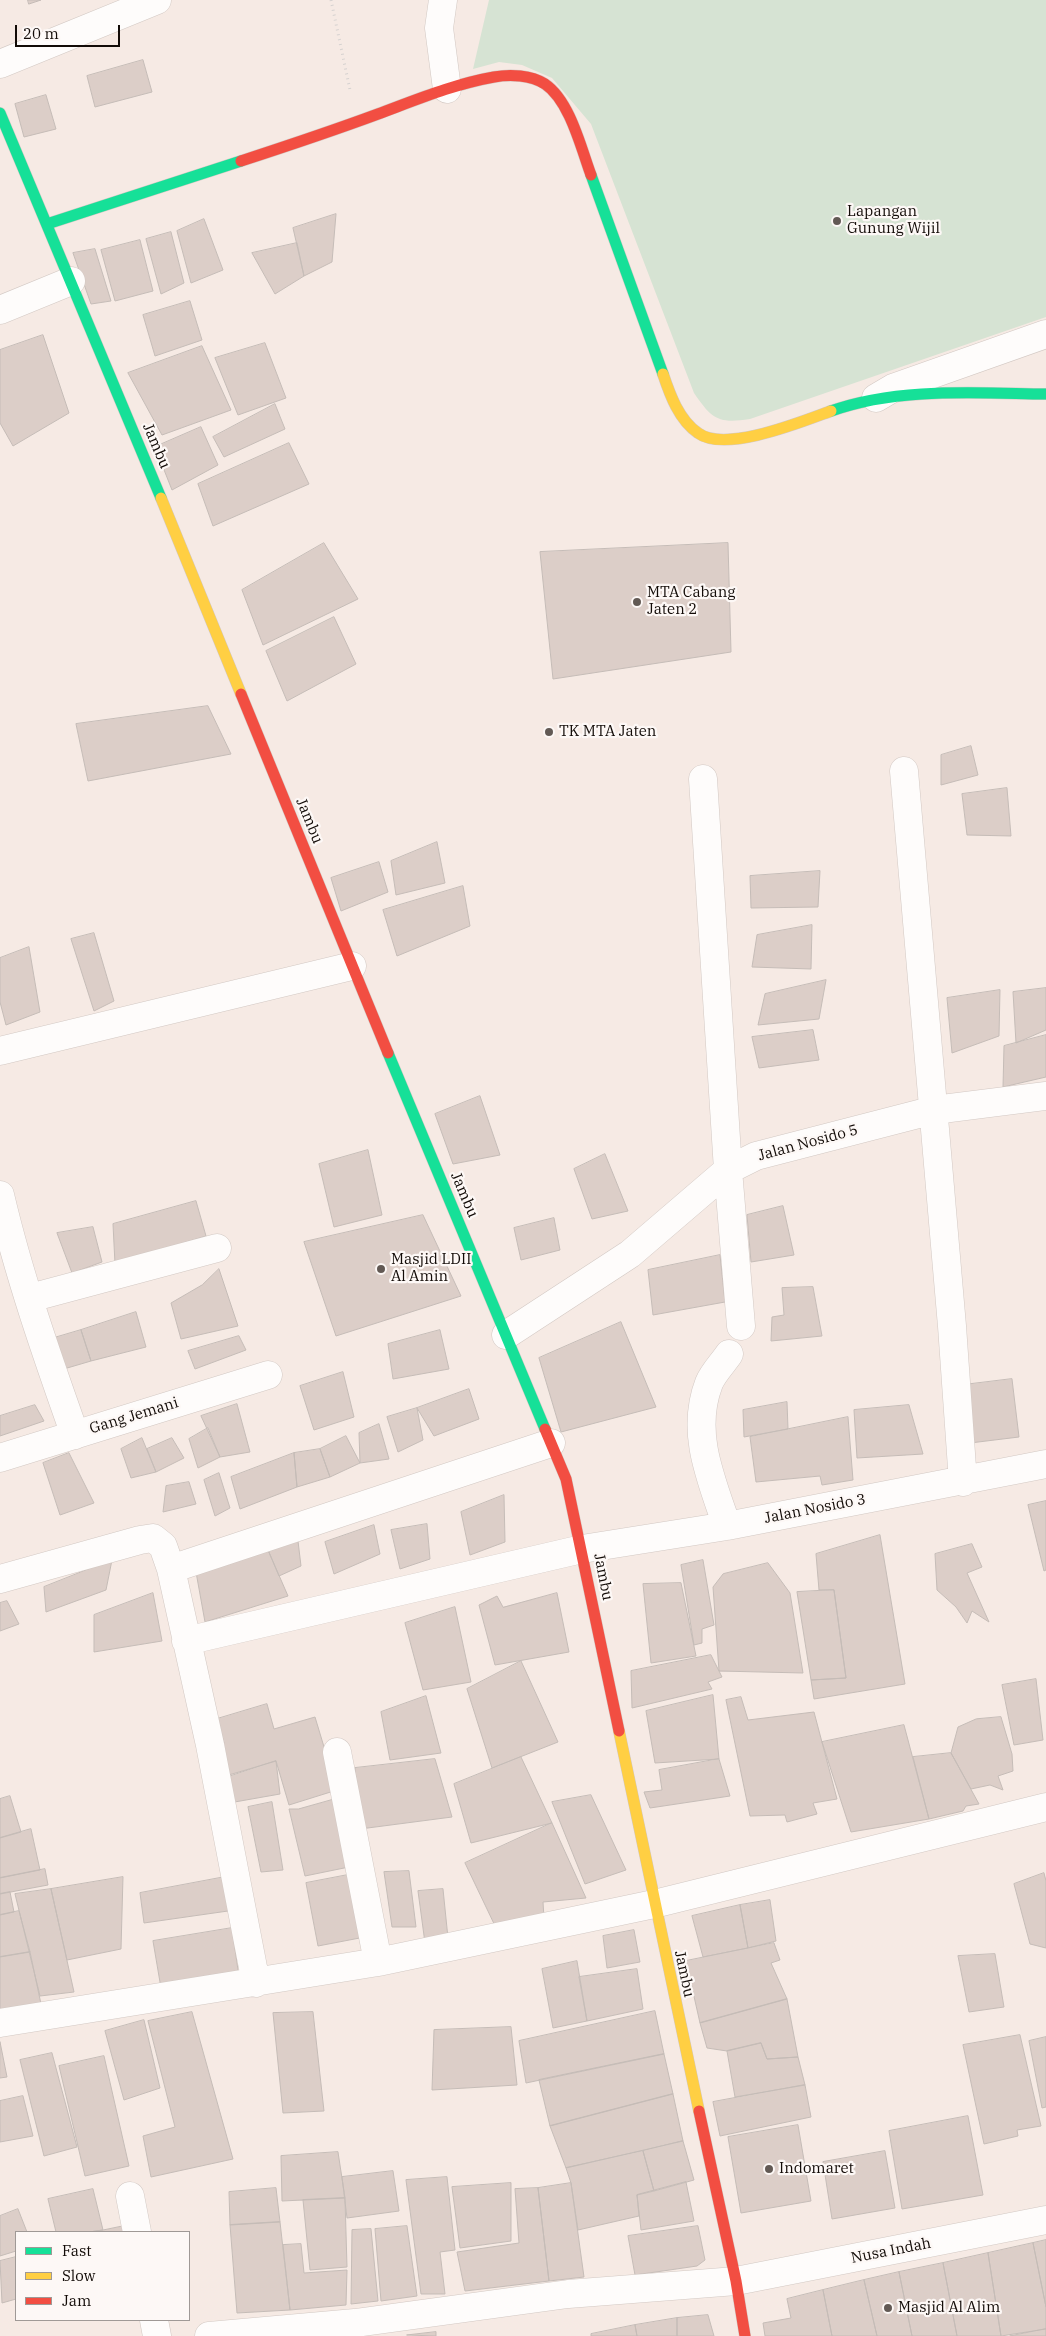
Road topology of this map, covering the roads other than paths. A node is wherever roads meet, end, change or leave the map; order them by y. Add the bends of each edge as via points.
1 (157, 0) edge
2 (443, 0) edge
3 (121, 7) edge
4 (0, 64) edge
5 (448, 90) junction
6 (0, 113) edge
7 (48, 224) junction
8 (71, 282) junction
9 (0, 310) edge
10 (1046, 334) edge
11 (1046, 394) edge
12 (875, 399) junction
13 (904, 771) dead end
14 (703, 779) dead end
15 (352, 966) junction
16 (0, 1050) edge
17 (1046, 1096) edge
18 (934, 1110) junction
19 (728, 1170) junction
20 (0, 1195) edge
21 (218, 1248) dead end
22 (8, 1260) edge
23 (30, 1298) junction
24 (741, 1326) dead end
25 (506, 1335) junction
26 (729, 1354) dead end
27 (268, 1375) dead end
28 (75, 1435) junction
29 (551, 1442) junction
30 (0, 1458) edge
31 (1046, 1464) edge
32 (963, 1482) junction
33 (727, 1526) junction
34 (582, 1549) junction
35 (171, 1569) junction
36 (0, 1579) edge
37 (186, 1641) junction
38 (337, 1752) dead end
39 (1046, 1808) edge
40 (654, 1904) junction
41 (378, 1962) junction
42 (256, 1983) junction
43 (0, 2023) edge
44 (130, 2196) dead end
45 (1046, 2220) edge
46 (137, 2231) edge
47 (736, 2281) junction
48 (154, 2321) edge
49 (157, 2336) edge
50 (209, 2336) edge
51 (745, 2336) edge

1 - 3 street
2 - 5 street via 439,28
3 - 4 street
5 - 7 street
5 - 12 street via 494,77 519,75 545,84 559,98 572,124 672,399 690,427 704,438 724,441 749,436
6 - 7 street, Jambu
7 - 8 street, Jambu
8 - 9 street
8 - 15 street, Jambu
10 - 12 street via 893,388
11 - 12 street via 974,393
13 - 18 street
14 - 19 street
15 - 16 street
15 - 25 street, Jambu
17 - 18 street, Jalan Nosido 5
18 - 19 street, Jalan Nosido 5 via 756,1156
18 - 32 street
19 - 24 street
19 - 25 street, Jalan Nosido 5 via 630,1254
20 - 22 street
21 - 23 street
22 - 23 street
23 - 28 street
25 - 29 street, Jambu
26 - 33 street via 709,1382 700,1425 706,1464
27 - 28 street, Gang Jemani
28 - 30 street, Gang Jemani
29 - 34 street, Jambu via 566,1479
29 - 35 street
31 - 32 street, Jalan Nosido 3
32 - 33 street, Jalan Nosido 3
33 - 34 street, Jalan Nosido 3
34 - 37 street, Jalan Nosido 3
34 - 40 street, Jambu
35 - 36 street via 163,1546 154,1538
35 - 37 street
37 - 42 street via 210,1745
38 - 41 street
39 - 40 street
40 - 41 street
40 - 47 street, Jambu
41 - 42 street
42 - 43 street
44 - 46 street
45 - 47 street, Nusa Indah
47 - 50 street, Nusa Indah via 568,2294 355,2323
47 - 51 street, Jambu
48 - 49 street

